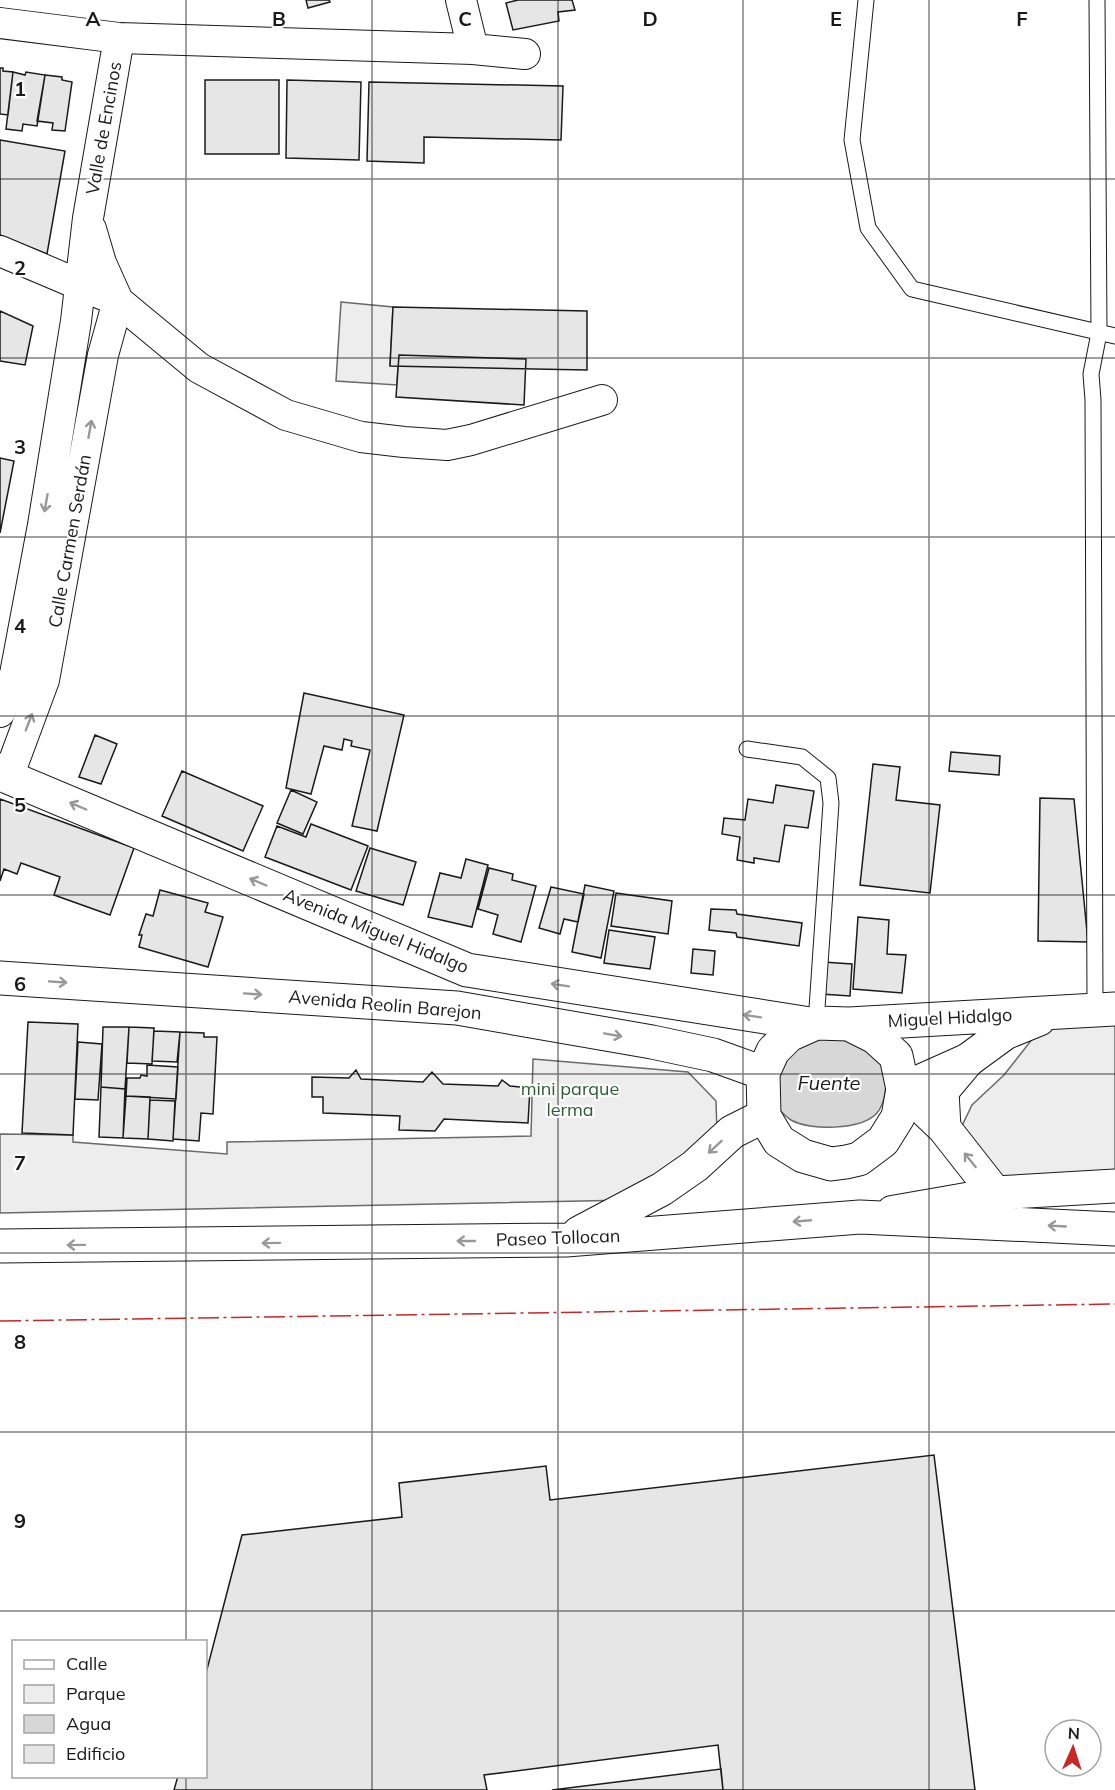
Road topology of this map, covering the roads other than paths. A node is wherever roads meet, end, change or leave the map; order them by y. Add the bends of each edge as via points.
1 (461, 0) edge
2 (866, 0) edge
3 (1097, 0) edge
4 (0, 23) edge
5 (119, 38) junction
6 (473, 49) junction
7 (525, 54) dead end
8 (88, 218) junction
9 (0, 251) edge
10 (80, 286) junction
11 (118, 301) junction
12 (1099, 333) junction
13 (1115, 336) edge
14 (602, 400) dead end
15 (15, 674) junction
16 (44, 680) junction
17 (0, 711) edge
18 (747, 749) dead end
19 (4, 773) edge
20 (467, 970) junction
21 (0, 978) edge
22 (457, 1008) junction
23 (1105, 1009) edge
24 (1052, 1014) junction
25 (813, 1023) junction
26 (849, 1024) junction
27 (968, 1060) junction
28 (763, 1073) junction
29 (903, 1089) junction
30 (764, 1116) junction
31 (944, 1128) junction
32 (1115, 1185) edge
33 (995, 1192) junction
34 (860, 1216) junction
35 (1115, 1229) edge
36 (566, 1240) junction
37 (0, 1246) edge

1 - 6 street
2 - 12 lane via 852,140 868,228 874,237 912,290
3 - 12 lane
4 - 5 street
5 - 6 street
5 - 8 street, Valle de Encinos
6 - 7 street
8 - 10 street, Valle de Encinos
8 - 11 street, Valle de Encinos
9 - 10 street
10 - 11 street
10 -> 15 street, Calle Carmen Serdán via 67,385
11 - 14 street via 199,368 286,414 361,437 447,445
16 -> 11 street, Calle Carmen Serdán via 103,356
12 - 13 lane
12 - 23 lane via 1091,374
15 - 16 street
15 - 17 street, Calle Carmen Serdán
19 -> 16 street, Calle Carmen Serdán
18 - 25 lane via 802,757 828,778 831,803
20 -> 19 main road, Avenida Miguel Hidalgo
20 - 22 main road
25 -> 20 main road, Avenida Miguel Hidalgo
21 -> 22 main road, Avenida Reolin Barejon
22 -> 28 main road, Avenida Reolin Barejon via 652,1042 713,1055
23 - 24 main road
24 - 26 main road, Miguel Hidalgo
24 - 27 main road via 1005,1034
25 - 26 main road
25 - 28 main road via 789,1035 773,1051
26 - 29 main road via 875,1037 896,1056
27 - 29 main road
27 - 31 main road via 942,1091
28 - 30 main road
29 - 30 main road via 898,1117 883,1141 845,1161 803,1156 779,1141
29 - 31 main road
30 -> 36 main road via 732,1132 662,1190
33 -> 31 main road
32 - 33 main road
33 - 34 street
35 -> 34 main road, Paseo Tollocan
34 -> 36 main road, Paseo Tollocan
36 -> 37 main road, Paseo Tollocan

